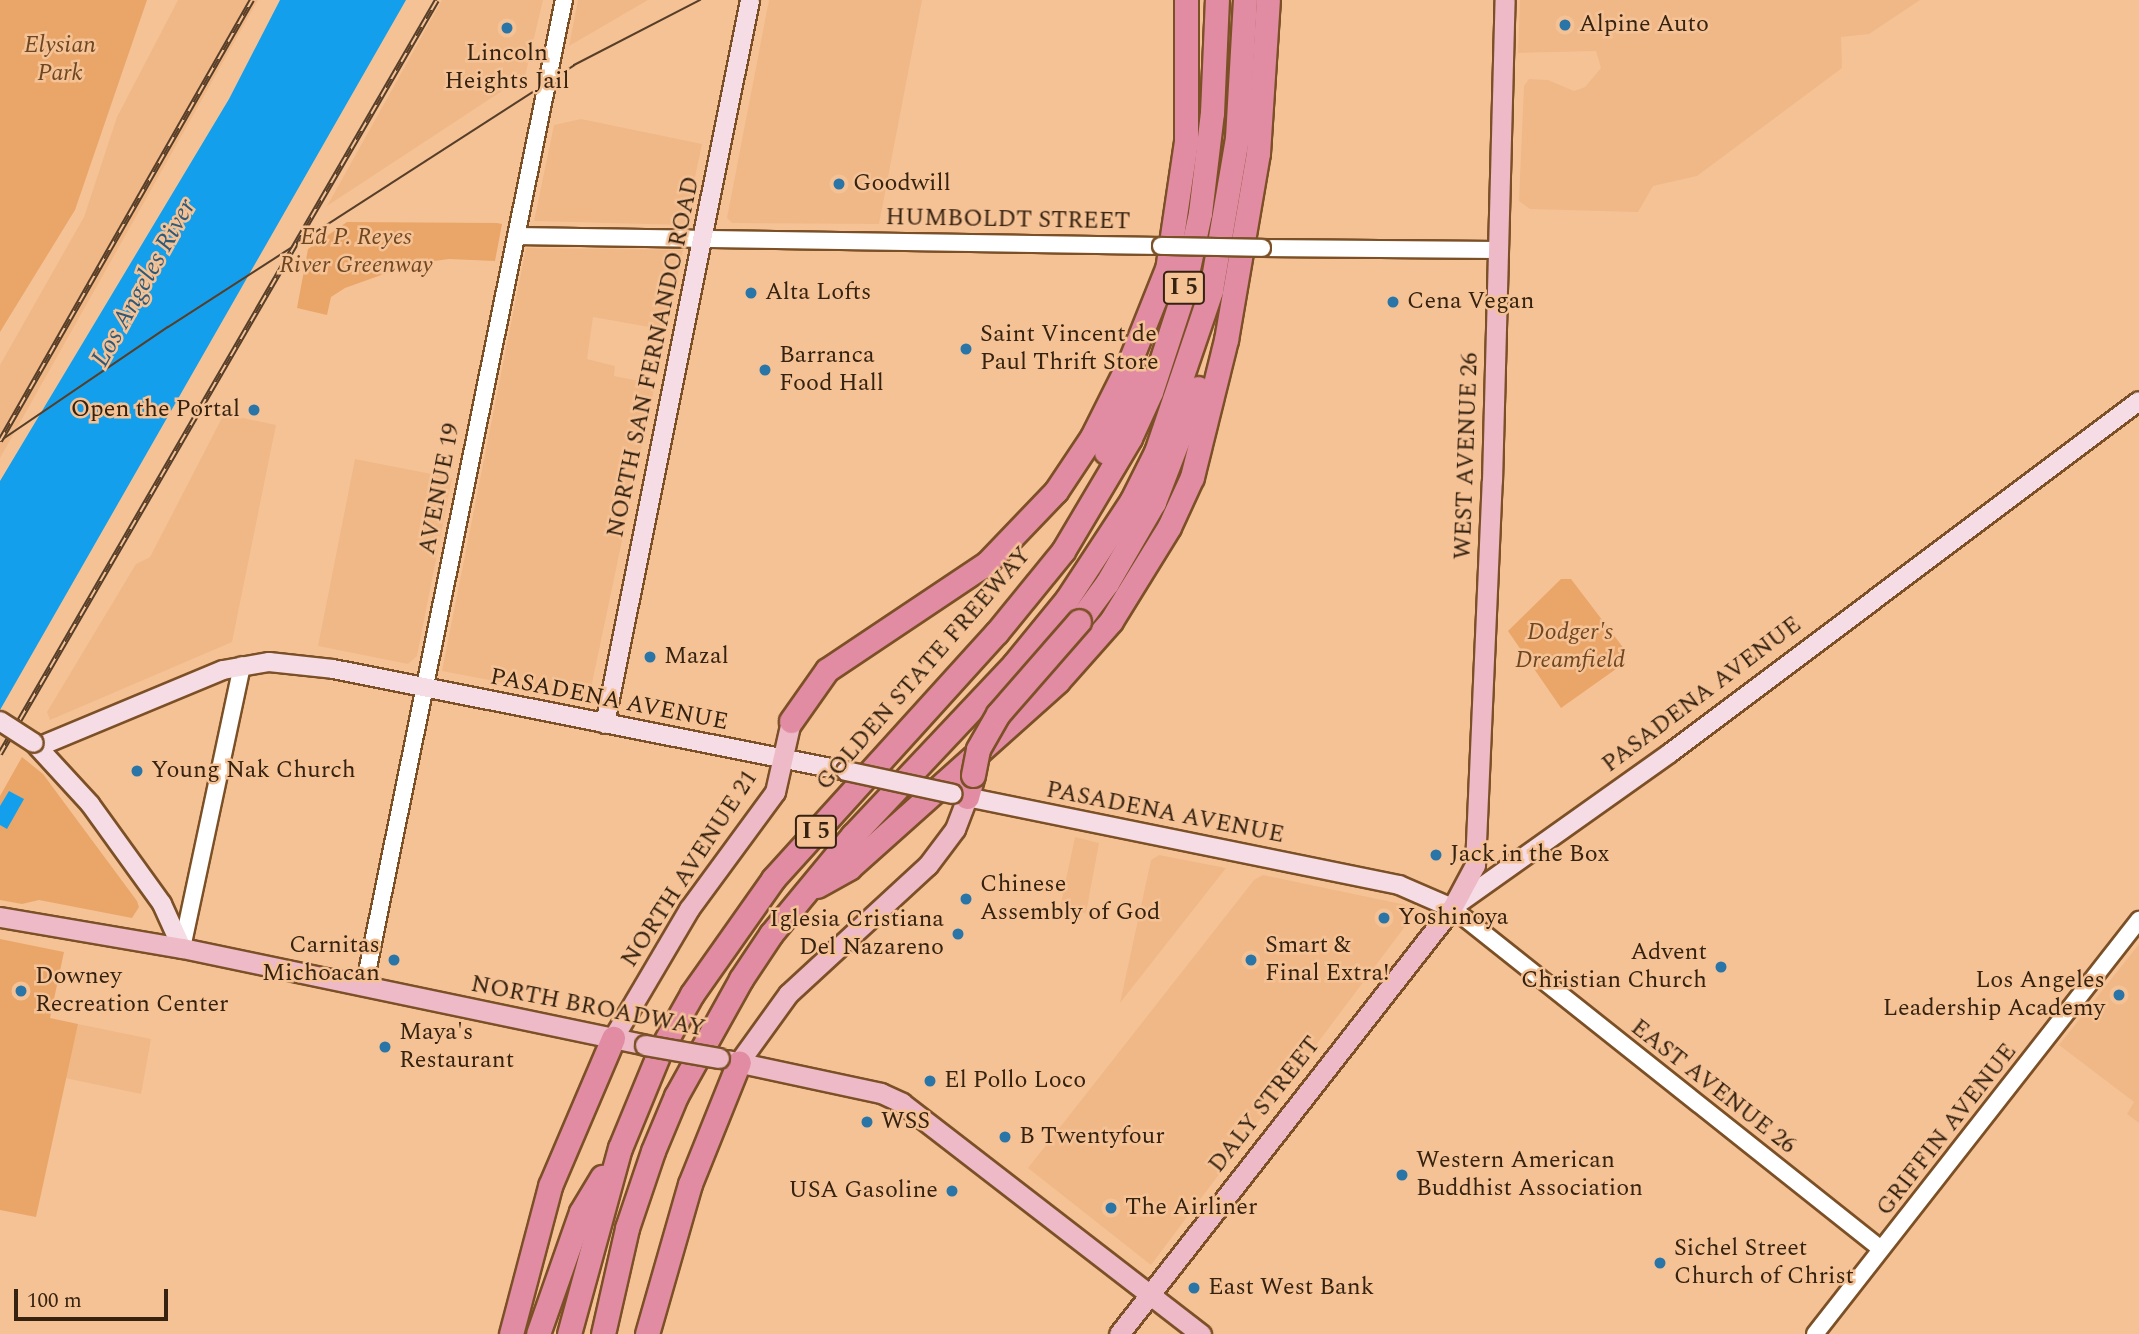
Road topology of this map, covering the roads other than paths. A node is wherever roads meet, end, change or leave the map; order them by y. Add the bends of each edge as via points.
1 (564, 0) edge
2 (750, 0) edge
3 (1180, 0) edge
4 (1186, 0) edge
5 (1217, 0) edge
6 (1245, 0) edge
7 (1268, 0) edge
8 (1279, 0) edge
9 (1505, 0) edge
10 (1186, 26) junction
11 (1263, 96) junction
12 (516, 236) junction
13 (704, 238) junction
14 (1498, 250) junction
15 (1164, 256) junction
16 (1211, 290) junction
17 (2139, 401) edge
18 (1063, 551) junction
19 (242, 665) junction
20 (424, 687) junction
21 (0, 721) edge
22 (791, 721) joint
23 (605, 724) junction
24 (36, 745) junction
25 (785, 760) junction
26 (964, 789) junction
27 (805, 893) junction
28 (1452, 908) junction
29 (0, 917) edge
30 (2139, 920) edge
31 (183, 948) junction
32 (364, 987) junction
33 (613, 1038) junction
34 (729, 1060) junction
35 (620, 1148) junction
36 (1881, 1249) junction
37 (1150, 1294) junction
38 (511, 1334) edge
39 (538, 1334) edge
40 (569, 1334) edge
41 (603, 1334) edge
42 (647, 1334) edge
43 (1119, 1334) edge
44 (1201, 1334) edge
45 (1815, 1334) edge

1 - 12 street, AVENUE 19
2 - 13 main road, NORTH SAN FERNANDO ROAD
3 - 10 highway
4 - 10 highway
5 - 18 highway, GOLDEN STATE FREEWAY / I 5 via 1200,213 1182,297 1151,392 1130,438
6 - 16 highway, I 5 via 1237,138
7 - 11 highway
8 - 11 highway
9 - 14 main road, WEST AVENUE 26
10 - 15 highway via 1186,141
11 - 27 highway via 1252,197 1207,422 1192,477 1144,573 1111,621 1058,681 849,868
12 - 13 street, HUMBOLDT STREET
12 - 20 street, AVENUE 19
13 - 15 street, HUMBOLDT STREET
13 - 23 main road, NORTH SAN FERNANDO ROAD
14 - 15 street, HUMBOLDT STREET, bridge via 1262,247
14 - 28 main road, WEST AVENUE 26 via 1475,865
15 - 18 highway via 1139,371
15 - 22 highway via 1130,362 1056,491 986,563 827,670
16 - 26 highway, bridge via 1199,383 1179,441 1135,536 1079,621 999,714 978,749
16 - 27 highway, I 5 via 1175,407 1132,500 1103,548 1014,664
17 - 28 main road, PASADENA AVENUE via 1670,753
18 - 35 highway, GOLDEN STATE FREEWAY / I 5 via 997,632 751,908 692,994 660,1051
19 - 20 main road, PASADENA AVENUE via 306,664
19 - 24 main road, PASADENA AVENUE
19 - 31 street
20 - 23 main road, PASADENA AVENUE
20 - 32 street, AVENUE 19
21 - 24 main road, bridge
22 - 25 main road, NORTH AVENUE 21
23 - 25 main road, PASADENA AVENUE
24 - 31 main road via 98,815 162,904
25 - 26 main road, PASADENA AVENUE, bridge
25 - 33 main road, NORTH AVENUE 21 via 775,792 759,818 689,909
26 - 28 main road, PASADENA AVENUE via 1399,886
26 - 34 main road via 955,829 928,865 788,994
27 - 41 highway, I 5 via 741,979 676,1096 627,1228
28 - 36 street, EAST AVENUE 26
28 - 37 main road, DALY STREET
29 - 31 main road, NORTH BROADWAY
30 - 36 street, GRIFFIN AVENUE
31 - 32 main road, NORTH BROADWAY
32 - 33 main road, NORTH BROADWAY
33 - 34 main road, NORTH BROADWAY, bridge
33 - 38 highway via 535,1230
34 - 37 main road, NORTH BROADWAY via 881,1093 902,1103
34 - 42 highway
35 - 39 highway via 580,1212
35 - 40 highway, GOLDEN STATE FREEWAY / I 5
36 - 45 street, GRIFFIN AVENUE
37 - 43 main road, DALY STREET
37 - 44 main road, NORTH BROADWAY

